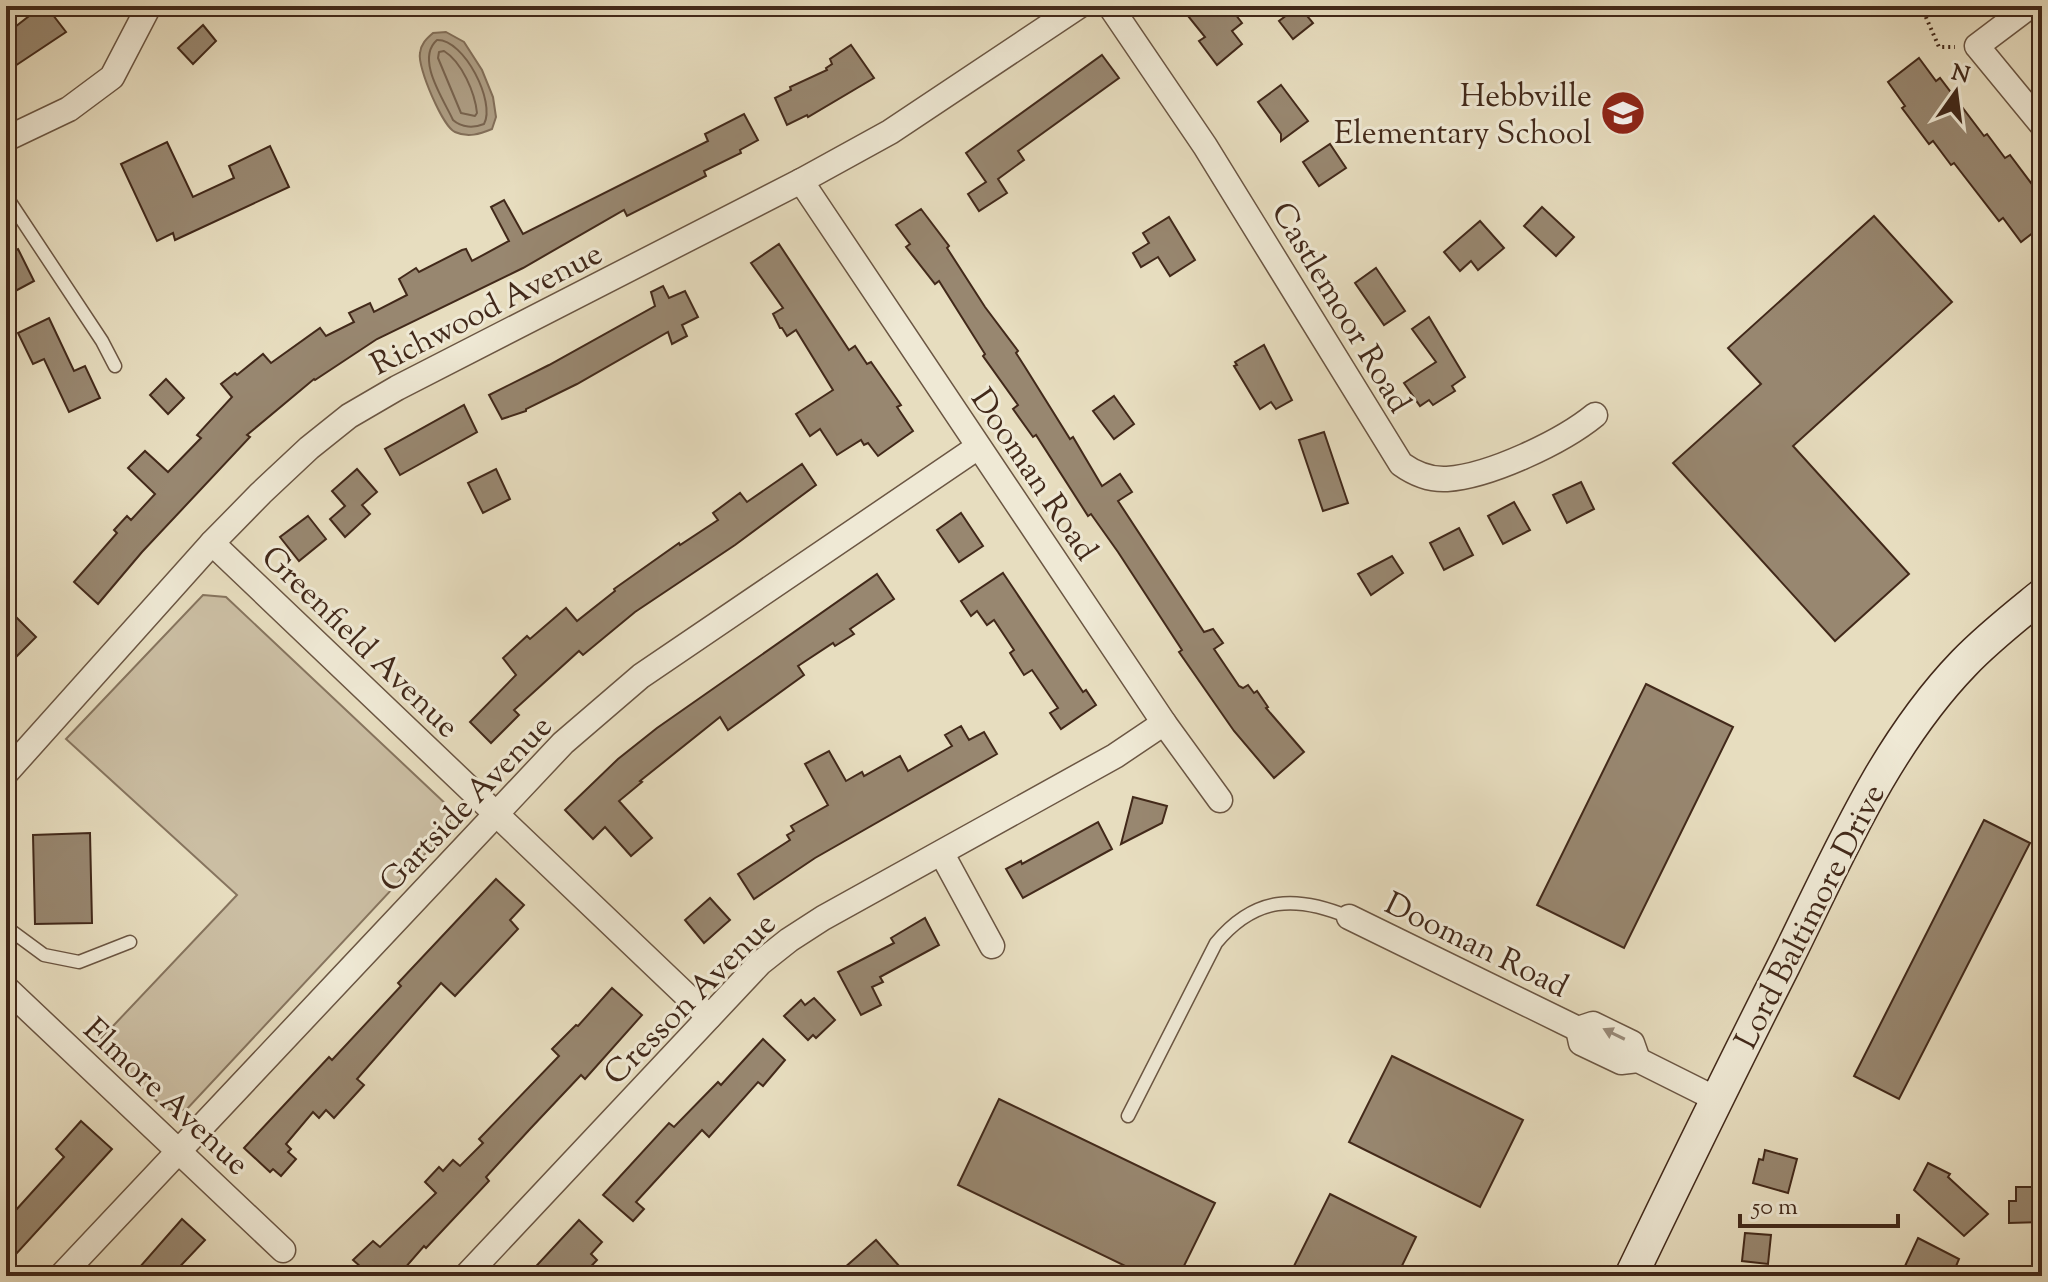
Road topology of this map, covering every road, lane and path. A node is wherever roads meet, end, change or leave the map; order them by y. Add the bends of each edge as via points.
1 (149, 6) edge
2 (1079, 6) edge
3 (1110, 6) edge
4 (1751, 6) edge
5 (1802, 6) edge
6 (1921, 6) edge
7 (2030, 6) edge
8 (1977, 46) junction
9 (2042, 125) edge
10 (6, 139) edge
11 (801, 181) junction
12 (6, 196) edge
13 (115, 366) dead end
14 (1595, 415) dead end
15 (978, 447) junction
16 (212, 543) junction
17 (2042, 595) edge
18 (1164, 723) junction
19 (6, 773) edge
20 (1220, 800) dead end
21 (496, 815) junction
22 (6, 828) edge
23 (942, 854) junction
24 (6, 885) edge
25 (1349, 917) joint
26 (6, 927) edge
27 (130, 942) dead end
28 (992, 946) dead end
29 (6, 988) edge
30 (709, 1017) junction
31 (1716, 1099) junction
32 (1128, 1116) dead end
33 (179, 1151) junction
34 (283, 1250) dead end
35 (61, 1276) edge
36 (466, 1276) edge
37 (1631, 1276) edge

1 - 10 street via 112,77 69,109
2 - 11 street, Richwood Avenue via 890,132
3 - 14 street, Castlemoor Road via 1205,146 1401,464 1429,478 1477,473 1550,445
4 - 5 path
6 - 8 path via 1939,47
7 - 8 street
8 - 9 street
11 - 15 street, Dooman Road
11 - 16 street, Richwood Avenue via 349,416
12 - 13 lane
15 - 18 street, Dooman Road
15 - 21 street, Gartside Avenue via 641,676 563,743
16 - 19 street, Richwood Avenue
16 - 21 street, Greenfield Avenue
17 - 31 main road, Lord Baltimore Drive via 1963,664 1888,763
18 - 20 street, Dooman Road
18 - 23 street, Cresson Avenue
21 - 30 street, Greenfield Avenue
21 - 33 street, Gartside Avenue
22 - 24 lane
23 - 28 street
23 - 30 street, Cresson Avenue via 789,940
25 - 31 street, Dooman Road via 1578,1029 1581,1043 1621,1062 1638,1060
25 - 32 lane via 1307,902 1277,903 1228,928
26 - 27 lane via 44,955 79,962
29 - 33 street, Elmore Avenue
30 - 36 street, Cresson Avenue
31 - 37 main road, Lord Baltimore Drive
33 - 34 street, Elmore Avenue
33 - 35 street, Gartside Avenue

